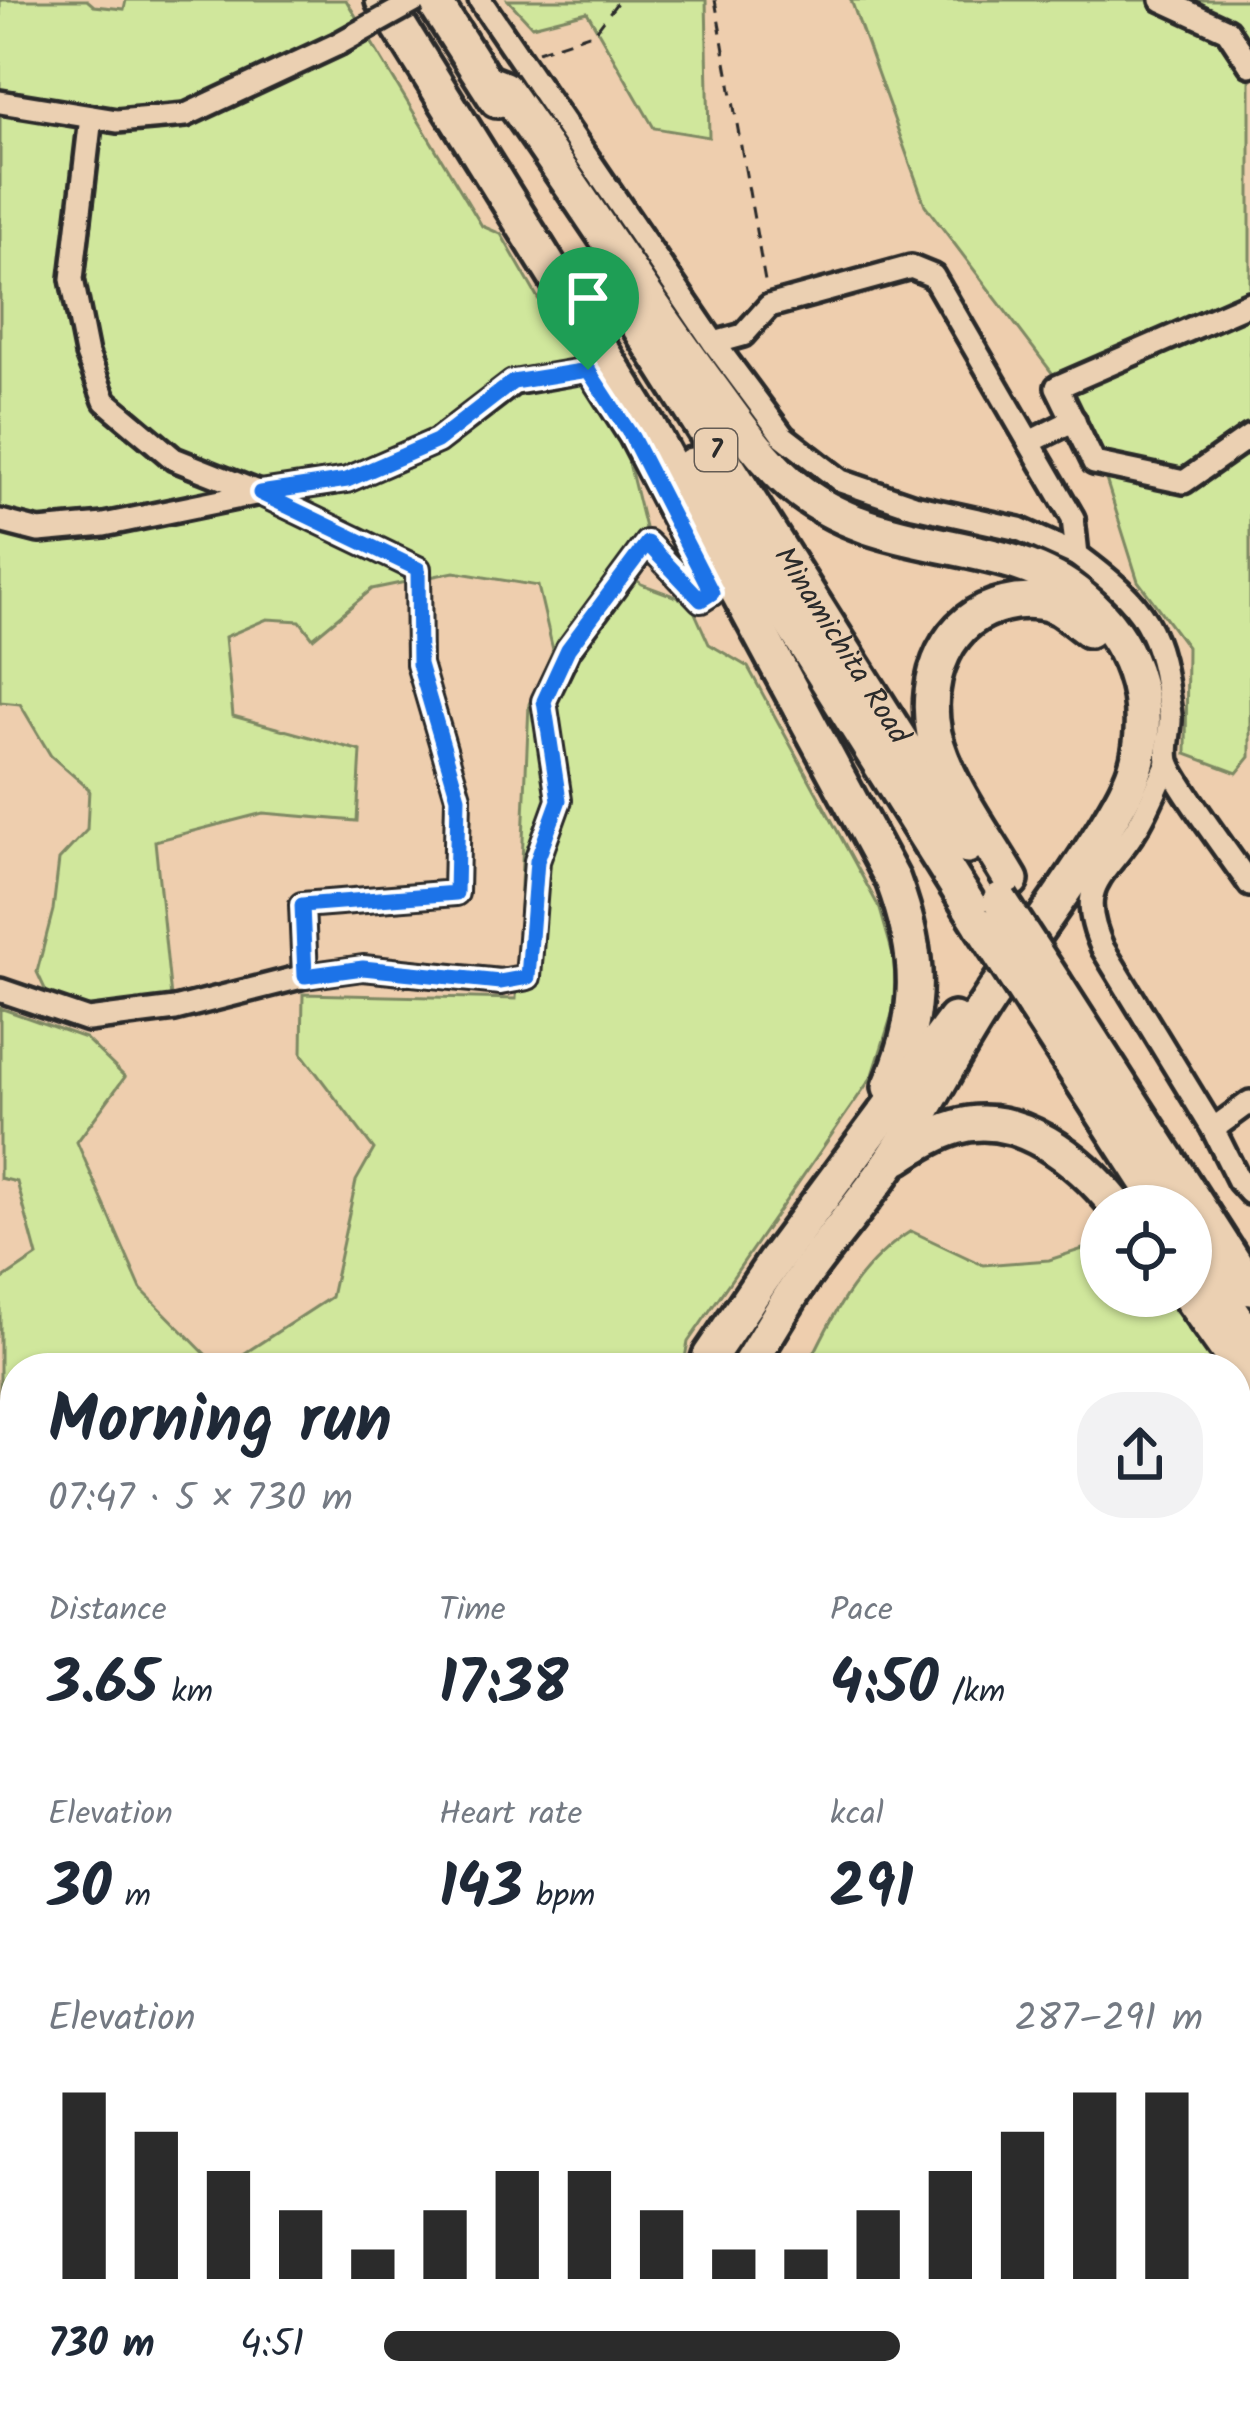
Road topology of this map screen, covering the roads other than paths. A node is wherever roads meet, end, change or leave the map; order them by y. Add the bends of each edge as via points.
1 (383, 0) edge
2 (397, 0) edge
3 (416, 0) edge
4 (434, 0) edge
5 (480, 0) edge
6 (1162, 0) edge
7 (1250, 65) edge
8 (486, 82) junction
9 (0, 102) edge
10 (91, 117) junction
11 (1250, 303) edge
12 (714, 343) junction
13 (1074, 420) junction
14 (1250, 436) edge
15 (1030, 442) junction
16 (260, 493) junction
17 (0, 521) edge
18 (1077, 554) junction
19 (1168, 764) junction
20 (1250, 885) edge
21 (998, 902) junction
22 (305, 976) junction
23 (1049, 983) junction
24 (0, 990) edge
25 (1250, 1102) edge
26 (1213, 1129) junction
27 (869, 1132) junction
28 (891, 1162) junction
29 (1097, 1185) edge
30 (1152, 1185) edge
31 (1250, 1192) edge
32 (1212, 1281) edge
33 (1250, 1288) edge
34 (1204, 1317) edge
35 (1250, 1340) edge
36 (712, 1353) edge
37 (756, 1353) edge
38 (1229, 1353) edge

1 - 27 highway via 649,427 893,880 916,958 915,1002 906,1048
2 - 21 highway, Minamichita Road / 7
3 - 10 street, bridge via 186,115
4 - 8 highway, Minamichita Road / 7
5 - 12 street
6 - 7 street via 1227,30
8 - 21 highway, Minamichita Road / 7
8 - 28 highway via 504,89 645,299 754,448 790,483 856,525 1053,578 1091,606 1131,659 1142,713 1137,767
9 - 10 street
10 - 16 street via 73,279 105,401 174,459
11 - 13 street via 1057,387
12 - 15 street via 743,335 769,306 911,267 933,276
12 - 18 street via 783,436 841,481
13 - 14 street via 1094,463 1184,482
13 - 15 street
15 - 18 street via 1072,518
16 - 17 street via 104,525 39,531
16 - 22 street via 418,569 419,664 458,797 456,893 302,905
16 - 22 street via 347,480 437,441 513,382 588,370 712,593 701,600 647,543 568,649 544,701 559,800 537,861 528,977 500,982 363,968
18 - 19 street via 1147,617 1161,652
19 - 20 street
19 - 26 street via 1090,897 1089,919
21 - 23 highway, Minamichita Road / 7, bridge
21 - 27 highway via 941,757 931,701 933,676 957,630 974,614 1022,600 1056,607 1090,631 1111,663 1123,702 1113,780 1063,865
22 - 24 street via 175,1010 88,1021
23 - 30 highway, Minamichita Road / 7
23 - 33 highway, Minamichita Road / 7
25 - 26 street
26 - 31 street
27 - 36 highway
28 - 29 highway via 960,1125 1001,1125 1072,1159
28 - 37 highway
32 - 35 highway
34 - 38 highway

